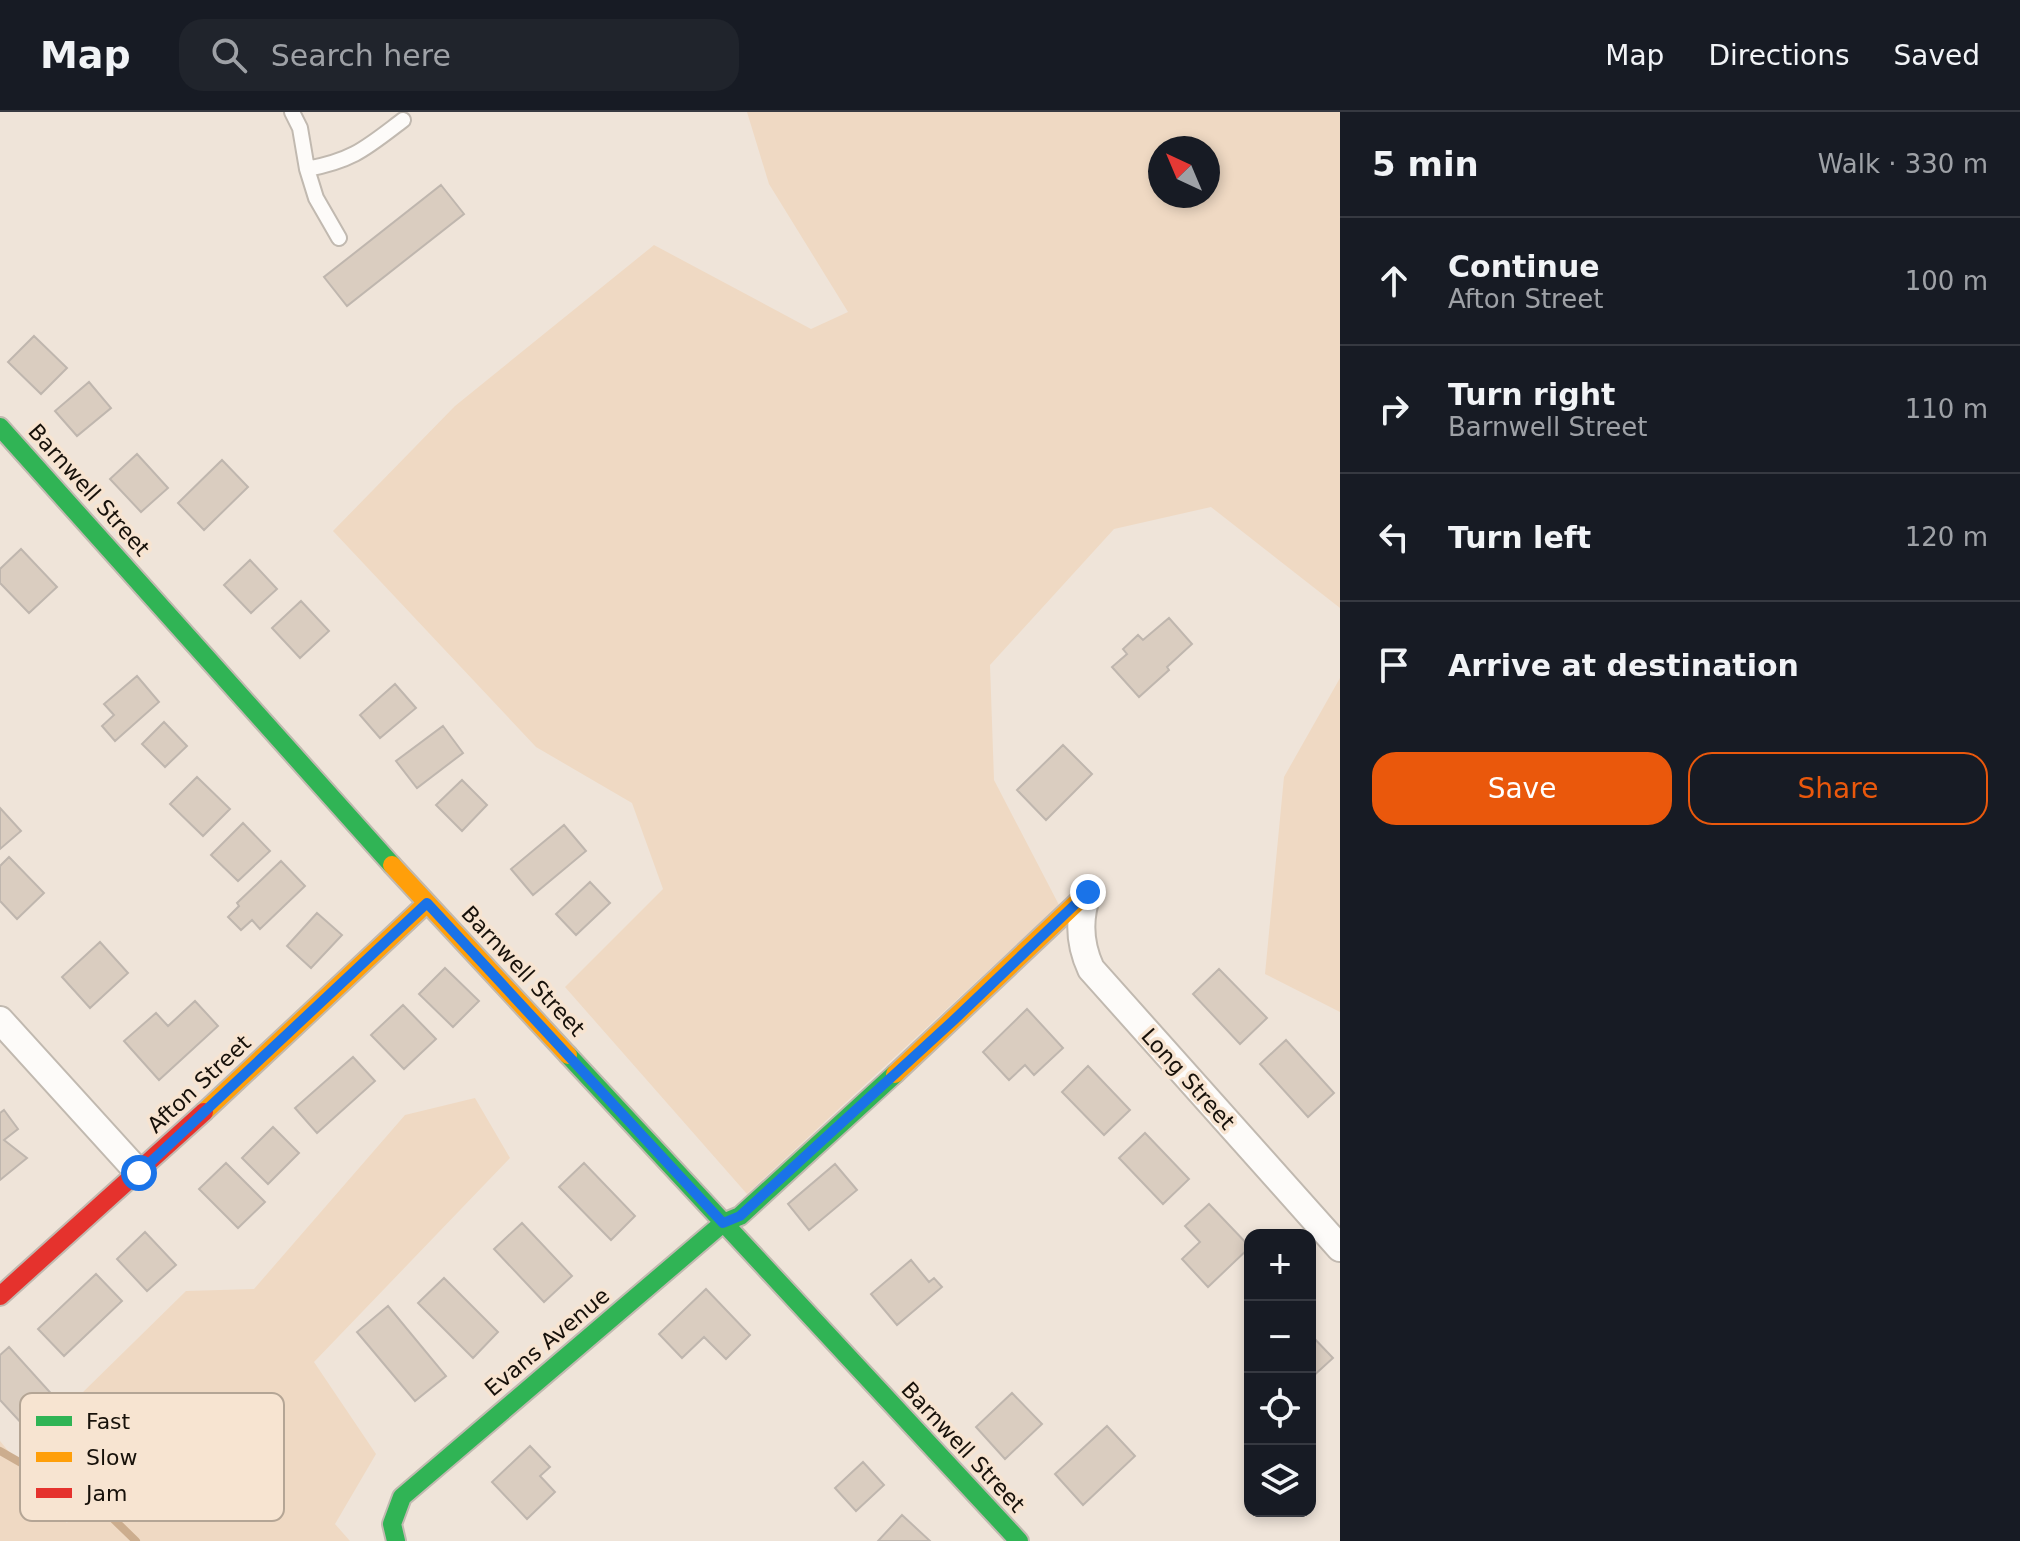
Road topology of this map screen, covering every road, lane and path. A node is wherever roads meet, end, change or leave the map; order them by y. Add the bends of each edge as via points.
1 (292, 112) edge
2 (403, 120) dead end
3 (307, 169) junction
4 (339, 238) dead end
5 (0, 427) edge
6 (1088, 892) joint
7 (427, 903) junction
8 (0, 1020) edge
9 (139, 1173) junction
10 (723, 1223) junction
11 (1340, 1248) edge
12 (0, 1296) edge
13 (396, 1541) edge
14 (1019, 1541) edge

1 - 3 lane
2 - 3 lane via 355,156
3 - 4 lane via 316,198
5 - 7 street, Barnwell Street
6 - 10 street, Evans Avenue via 740,1216
6 - 11 street, Long Street via 1081,932 1091,969
7 - 9 street, Afton Street
7 - 10 street, Barnwell Street
8 - 9 street
9 - 12 street, Afton Street
10 - 13 street, Evans Avenue via 402,1497 393,1514
10 - 14 street, Barnwell Street

